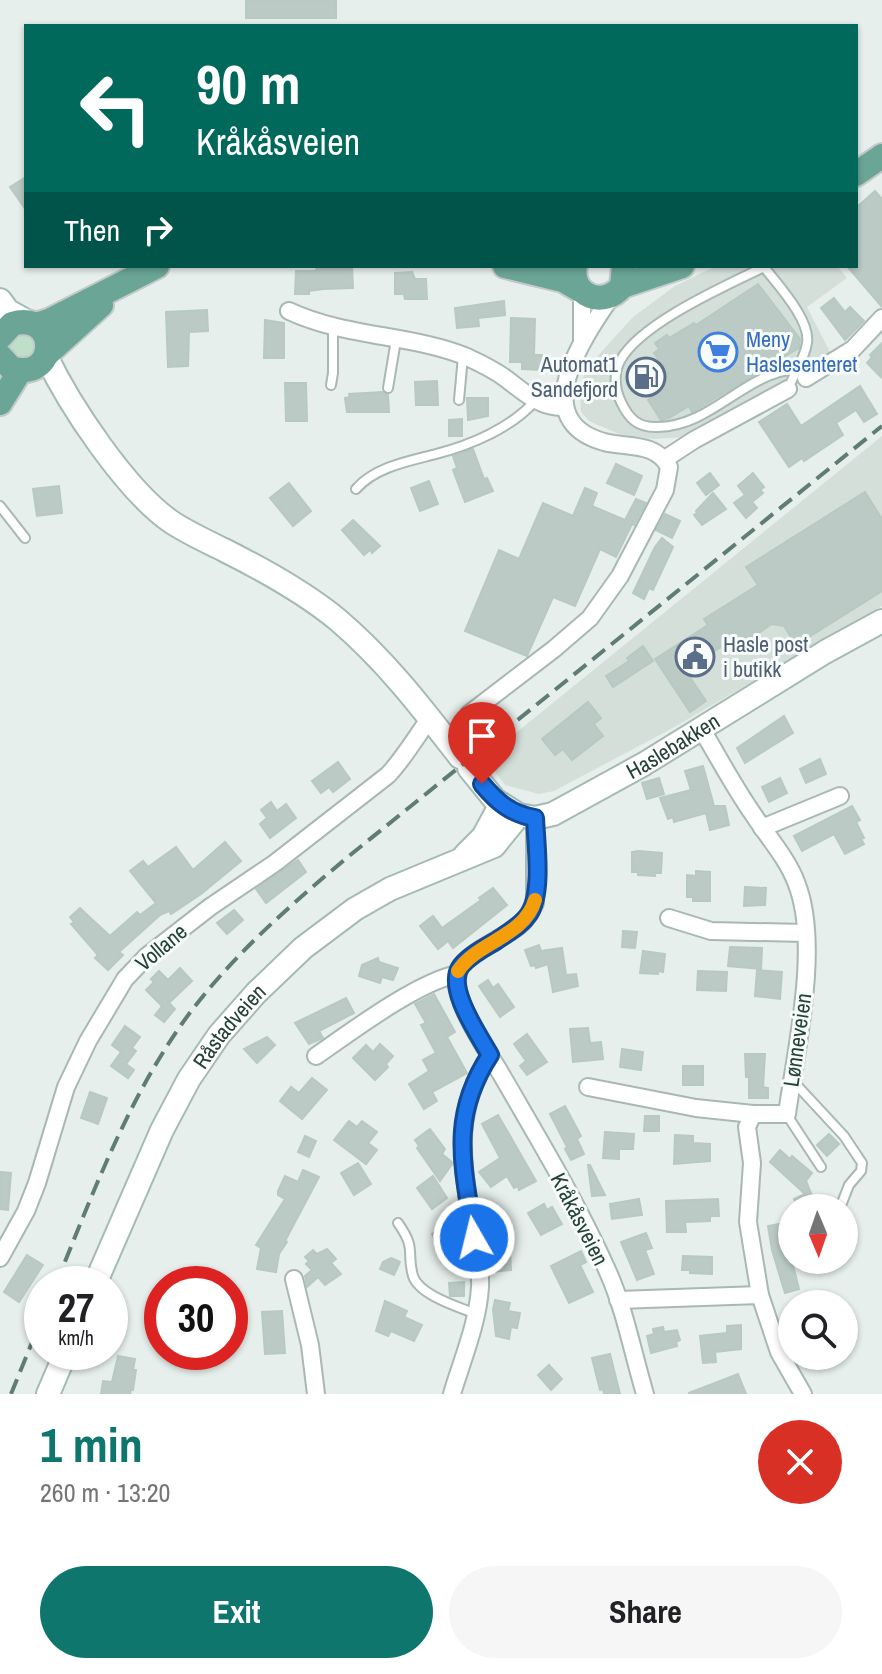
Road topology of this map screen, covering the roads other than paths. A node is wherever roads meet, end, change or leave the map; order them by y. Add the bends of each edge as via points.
1 (882, 156) edge
2 (858, 173) edge
3 (513, 268) edge
4 (675, 268) edge
5 (763, 268) edge
6 (766, 268) edge
7 (149, 270) edge
8 (579, 282) edge
9 (619, 283) edge
10 (0, 300) edge
11 (289, 311) dead end
12 (882, 318) edge
13 (32, 323) junction
14 (333, 327) junction
15 (0, 337) edge
16 (396, 340) junction
17 (582, 340) junction
18 (0, 356) edge
19 (463, 356) junction
20 (35, 363) junction
21 (801, 374) junction
22 (331, 385) dead end
23 (388, 388) dead end
24 (788, 389) joint
25 (459, 400) dead end
26 (535, 401) junction
27 (0, 403) edge
28 (564, 407) junction
29 (634, 422) junction
30 (630, 447) junction
31 (665, 459) junction
32 (356, 489) dead end
33 (0, 506) edge
34 (25, 538) dead end
35 (882, 621) edge
36 (469, 714) dead end
37 (430, 718) junction
38 (702, 730) junction
39 (840, 796) dead end
40 (518, 812) junction
41 (762, 828) junction
42 (669, 918) dead end
43 (805, 933) junction
44 (457, 974) junction
45 (490, 1055) junction
46 (316, 1056) dead end
47 (792, 1079) junction
48 (588, 1087) dead end
49 (753, 1114) junction
50 (787, 1114) junction
51 (821, 1167) dead end
52 (845, 1194) edge
53 (398, 1223) dead end
54 (0, 1258) edge
55 (103, 1266) edge
56 (294, 1279) dead end
57 (760, 1295) junction
58 (618, 1300) junction
59 (476, 1314) junction
60 (58, 1370) edge
61 (48, 1394) edge
62 (316, 1394) edge
63 (452, 1394) edge
64 (645, 1394) edge
65 (803, 1394) edge

1 - 2 main road
3 - 8 main road
4 - 9 main road
5 - 29 lane via 665,320 629,349 615,378 618,396
6 - 21 lane via 807,335
7 - 13 main road via 49,321
7 - 20 main road
8 - 9 main road via 595,299
8 - 17 street
9 - 17 street
10 - 13 main road via 8,311
11 - 14 street
12 - 21 street via 853,349
13 - 15 main road via 12,324
13 - 20 main road via 46,336
14 - 16 street
14 - 22 lane
16 - 19 street
16 - 23 lane
17 - 28 street via 564,389
18 - 20 main road via 11,368
19 - 25 lane
19 - 26 street via 503,376
20 - 27 main road
20 - 37 main road via 113,463 170,521 295,589 337,619
21 - 24 lane
21 - 29 lane via 767,374 693,419 656,427
24 - 31 street
26 - 28 street
26 - 32 lane via 482,437 391,466
28 - 30 street via 571,423 586,435
29 - 30 lane
30 - 31 street via 649,449
31 - 36 street via 665,490 620,576 590,618
33 - 34 lane
35 - 38 main road, Haslebakken
37 - 40 main road via 464,762
37 - 54 street, Vollane via 388,775 178,931 125,979 66,1087 37,1183
38 - 40 main road, Haslebakken via 568,808
38 - 41 street, Lønneveien
39 - 41 street
40 - 44 street via 537,879 535,903 520,925 469,958
40 - 55 main road, Råstadveien via 494,846 355,909 256,993 189,1079
41 - 43 street, Lønneveien via 797,882
42 - 43 street via 711,931
43 - 47 street, Lønneveien via 804,1004
44 - 45 street, Kråkåsveien via 457,989
44 - 46 street via 440,978
45 - 58 street, Kråkåsveien via 572,1202
45 - 59 street via 471,1089 462,1136 479,1269
47 - 50 street, Lønneveien
47 - 52 lane via 862,1163
48 - 49 street, Lønneveien
49 - 50 street, Lønneveien
49 - 57 street via 747,1127 752,1163 748,1222
50 - 51 lane
53 - 59 lane via 410,1241 416,1282 438,1299
56 - 62 street
57 - 58 street
57 - 65 street via 779,1352
58 - 64 street, Kråkåsveien
59 - 63 street
60 - 61 main road

